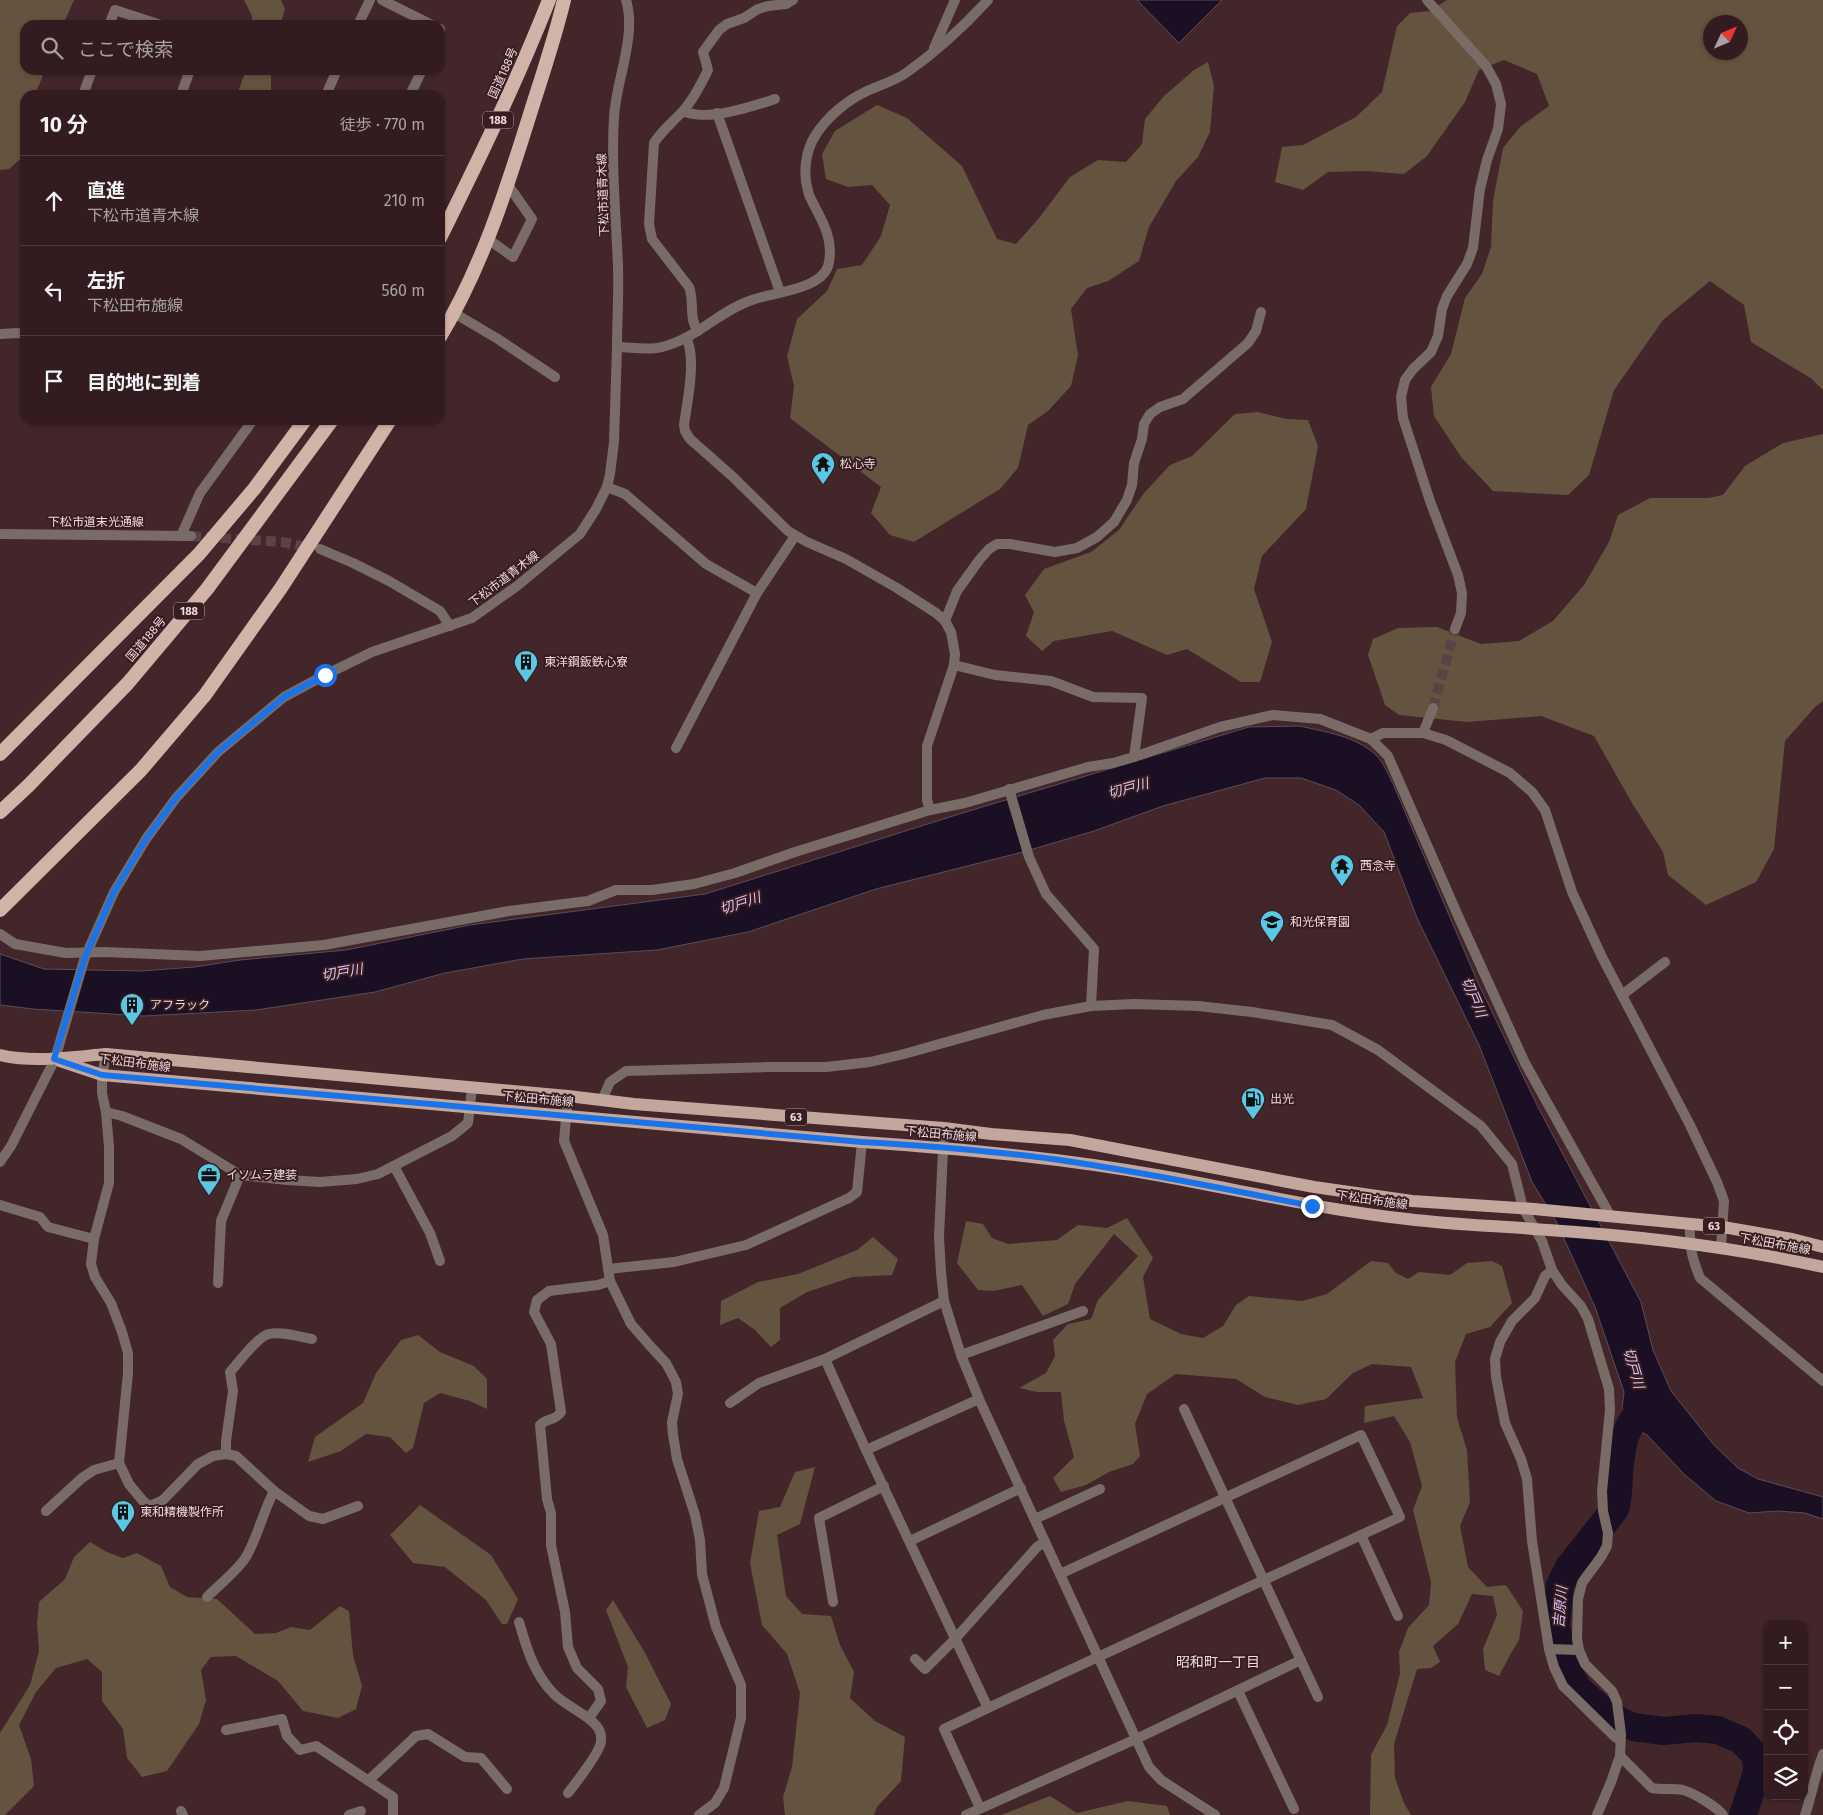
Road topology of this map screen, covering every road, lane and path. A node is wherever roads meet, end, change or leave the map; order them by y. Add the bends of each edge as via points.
1 (370, 0) edge
2 (382, 0) edge
3 (549, 0) edge
4 (564, 0) edge
5 (626, 0) edge
6 (793, 0) edge
7 (955, 0) edge
8 (988, 0) edge
9 (1427, 0) edge
10 (111, 20) edge
11 (145, 20) edge
12 (360, 20) edge
13 (422, 20) edge
14 (931, 53) junction
15 (90, 75) edge
16 (188, 75) edge
17 (335, 75) edge
18 (420, 75) edge
19 (85, 90) edge
20 (183, 90) edge
21 (328, 90) edge
22 (412, 90) edge
23 (775, 99) dead end
24 (684, 111) junction
25 (717, 113) junction
26 (493, 131) junction
27 (508, 185) junction
28 (445, 211) edge
29 (445, 228) edge
30 (488, 239) junction
31 (780, 292) junction
32 (1261, 312) dead end
33 (454, 314) junction
34 (445, 328) edge
35 (698, 331) junction
36 (0, 334) edge
37 (20, 334) edge
38 (686, 338) junction
39 (617, 346) junction
40 (555, 377) dead end
41 (249, 425) edge
42 (301, 425) edge
43 (328, 425) edge
44 (387, 425) edge
45 (607, 487) junction
46 (0, 534) edge
47 (795, 536) junction
48 (320, 549) tunnel mouth
49 (757, 593) junction
50 (945, 622) junction
51 (450, 626) junction
52 (1455, 629) tunnel mouth
53 (954, 666) junction
54 (1433, 708) tunnel mouth
55 (1423, 733) junction
56 (1371, 739) junction
57 (676, 748) dead end
58 (0, 754) edge
59 (1134, 757) junction
60 (1010, 792) junction
61 (930, 810) junction
62 (0, 812) edge
63 (0, 910) edge
64 (0, 934) edge
65 (86, 955) junction
66 (1665, 962) dead end
67 (1622, 995) junction
68 (1091, 1006) junction
69 (106, 1054) junction
70 (0, 1055) edge
71 (54, 1059) junction
72 (102, 1075) junction
73 (472, 1088) junction
74 (568, 1096) junction
75 (602, 1100) junction
76 (470, 1107) junction
77 (106, 1112) junction
78 (566, 1115) junction
79 (944, 1128) junction
80 (862, 1142) junction
81 (942, 1147) junction
82 (0, 1162) edge
83 (394, 1166) junction
84 (240, 1175) junction
85 (0, 1205) edge
86 (1529, 1208) junction
87 (1607, 1216) junction
88 (1690, 1224) junction
89 (1723, 1227) junction
90 (1541, 1229) junction
91 (94, 1239) junction
92 (1689, 1244) junction
93 (1823, 1247) edge
94 (1721, 1248) junction
95 (440, 1261) dead end
96 (1823, 1267) edge
97 (608, 1269) junction
98 (1552, 1270) junction
99 (610, 1281) junction
100 (218, 1283) dead end
101 (944, 1301) junction
102 (1083, 1311) dead end
103 (312, 1339) dead end
104 (961, 1355) junction
105 (825, 1359) junction
106 (1823, 1381) edge
107 (979, 1399) junction
108 (730, 1403) dead end
109 (1184, 1409) dead end
110 (866, 1450) junction
111 (226, 1454) junction
112 (118, 1463) junction
113 (884, 1486) junction
114 (1021, 1488) junction
115 (1100, 1489) dead end
116 (274, 1491) junction
117 (1226, 1498) junction
118 (358, 1506) dead end
119 (46, 1511) dead end
120 (1035, 1519) junction
121 (1361, 1535) junction
122 (910, 1541) junction
123 (1045, 1542) junction
124 (1060, 1574) junction
125 (1264, 1581) junction
126 (207, 1597) dead end
127 (833, 1602) dead end
128 (1398, 1616) dead end
129 (519, 1622) dead end
130 (955, 1639) junction
131 (1549, 1649) junction
132 (1579, 1650) junction
133 (1098, 1656) junction
134 (915, 1659) dead end
135 (1301, 1660) junction
136 (1238, 1691) junction
137 (1318, 1698) dead end
138 (988, 1708) junction
139 (589, 1718) junction
140 (226, 1730) dead end
141 (1621, 1737) junction
142 (1136, 1739) junction
143 (1823, 1754) edge
144 (1620, 1756) junction
145 (369, 1780) junction
146 (507, 1788) dead end
147 (568, 1792) dead end
148 (980, 1808) junction
149 (1294, 1809) dead end
150 (361, 1812) dead end
151 (349, 1815) edge
152 (393, 1815) edge
153 (699, 1815) edge
154 (966, 1815) edge
155 (1215, 1815) edge
156 (1596, 1815) edge
157 (1723, 1815) edge
158 (1805, 1815) edge

1 - 12 street
2 - 13 street
3 - 26 highway, 国道188号 / 188
4 - 27 highway
5 - 39 street, 下松市道青木線 via 628,37 614,115
6 - 24 street via 758,10 719,30 703,52 708,70
7 - 14 street
8 - 14 street
9 - 52 street via 1486,66 1496,84 1501,104 1498,129 1486,160 1480,189 1473,248 1447,296 1431,352 1405,380 1400,397 1403,418 1430,501 1458,575 1462,593 1461,613
10 - 11 street via 114,10
14 - 31 street via 905,74 849,101 814,137 805,161 808,191 831,246 829,265 819,280
15 - 19 street
16 - 20 street
17 - 21 street
18 - 22 street
23 - 25 street
24 - 25 street via 692,115
24 - 35 street via 654,143 649,224 652,239 689,287 691,317
25 - 31 street
26 - 28 highway
26 - 29 highway, 国道188号 / 188
27 - 30 highway
27 - 30 street via 532,219 513,257
30 - 33 highway
31 - 35 street via 751,300
32 - 50 street via 1256,331 1248,344 1183,400 1160,407 1150,414 1144,424 1134,463 1132,485 1114,522 1077,548 1055,552 997,544 980,559 957,591
33 - 34 highway
33 - 40 street
35 - 38 street
36 - 37 street
38 - 39 street via 659,348
38 - 47 street via 692,357 685,431
39 - 45 street, 下松市道青木線 via 614,442
41 - 46 street, 下松市道末光通線 via 200,493 186,536
42 - 58 highway via 254,489 198,554
43 - 62 highway, 国道188号 / 188 via 207,590 128,683
44 - 63 highway via 281,588 205,695 141,770
45 - 49 street via 625,494 706,564
45 - 51 street, 下松市道青木線 via 580,534 568,545 488,608
47 - 49 street
47 - 50 street via 855,564 913,598
48 - 51 street via 389,581 440,612
49 - 57 street
50 - 53 street via 951,632
51 - 65 street, 下松市道青木線 via 372,652 317,679 284,697 218,752 176,798 146,839 114,892
53 - 59 street via 995,675 1051,681 1094,697 1142,698
53 - 61 street via 927,746 927,800
54 - 55 street
55 - 56 street via 1383,733
55 - 67 street via 1474,753 1510,773 1532,792 1545,810 1572,892
56 - 59 street via 1320,719 1273,714 1220,727
56 - 87 street via 1388,756 1525,1063
59 - 60 street via 1088,767
60 - 61 street
60 - 68 street via 1029,857 1046,894 1094,949
61 - 65 street via 694,884 652,890 616,890 588,901 509,911 324,945 200,956
64 - 65 street via 15,944
65 - 71 street, 下松市道青木線
66 - 67 street
67 - 89 street via 1717,1182 1724,1201
68 - 75 street via 1044,1015 870,1062 826,1067 626,1071 610,1082
68 - 86 street via 1198,1006 1332,1025 1378,1050 1481,1126 1512,1164
69 - 71 main road, 下松田布施線 / 63
69 - 72 street
69 - 73 main road, 下松田布施線 / 63
70 - 71 main road, 下松田布施線 / 63
71 - 72 main road, 下松田布施線 / 63
71 - 82 street, 下松市道青木線
72 - 76 main road, 下松田布施線 / 63
72 - 77 street
73 - 74 main road, 下松田布施線 / 63
73 - 76 street
74 - 75 main road, 下松田布施線 / 63
74 - 78 street
75 - 79 main road, 下松田布施線 / 63
76 - 78 main road, 下松田布施線 / 63
76 - 83 street via 468,1122 452,1136
77 - 84 street via 181,1139
77 - 91 street via 109,1183
78 - 80 main road, 下松田布施線 / 63
78 - 97 street via 564,1141 603,1235
79 - 81 street
79 - 86 main road, 下松田布施線 / 63 via 1070,1140 1314,1187 1412,1200
80 - 81 main road, 下松田布施線 / 63
80 - 97 street via 857,1192 849,1198 746,1245 674,1262
81 - 90 main road, 下松田布施線 / 63 via 1065,1160 1312,1206 1408,1220
81 - 101 street via 939,1238
83 - 84 street via 357,1179 320,1182
83 - 95 street via 430,1233
84 - 100 street via 221,1221
85 - 91 street via 40,1217 48,1228
86 - 87 main road, 下松田布施線 / 63
86 - 90 street
87 - 88 main road, 下松田布施線 / 63
88 - 89 main road, 下松田布施線 / 63
88 - 92 street
89 - 93 main road, 下松田布施線 / 63
89 - 94 street
90 - 92 main road, 下松田布施線 / 63
90 - 98 street
91 - 112 street via 91,1264 111,1303 128,1353
92 - 94 main road, 下松田布施線 / 63
92 - 106 street via 1700,1278
94 - 96 main road, 下松田布施線 / 63
97 - 99 street
98 - 131 street via 1545,1276 1535,1298 1512,1321 1495,1359 1505,1423 1527,1479 1532,1541
98 - 132 street via 1582,1306 1609,1389 1602,1490 1607,1546 1582,1583 1578,1598
99 - 139 street via 549,1291 537,1300 534,1312 551,1344 562,1412 557,1418 540,1425 551,1513 551,1545 565,1612 568,1647 577,1668 598,1689 601,1701
99 - 153 street via 631,1324 666,1362 676,1382 678,1394 672,1422 677,1459 700,1540 702,1574 716,1627 741,1685 741,1718 724,1788 715,1803
101 - 104 street
101 - 105 street
102 - 104 street
103 - 111 street via 288,1334 262,1337 230,1372 233,1391
104 - 107 street
105 - 108 street via 759,1383
105 - 110 street
107 - 110 street
107 - 114 street
109 - 117 street
110 - 113 street
111 - 112 street via 198,1464 163,1500 150,1506 129,1484
111 - 116 street via 236,1456
112 - 119 street via 94,1470
113 - 122 street
113 - 127 street via 820,1518
114 - 120 street
114 - 122 street
115 - 120 street
116 - 118 street via 309,1516 323,1519
116 - 126 street via 246,1557
117 - 121 street via 1361,1435 1400,1517
117 - 124 street
117 - 125 street
120 - 123 street
121 - 125 street
121 - 128 street
122 - 130 street
123 - 124 street
123 - 130 street
124 - 133 street
125 - 133 street
125 - 135 street
129 - 139 street via 530,1659 544,1683 556,1696
130 - 134 street via 925,1669
130 - 138 street
131 - 132 street
131 - 141 street via 1563,1686 1615,1736
132 - 141 street via 1585,1664 1612,1691 1617,1702
133 - 138 street
133 - 142 street
135 - 136 street
135 - 137 street
136 - 142 street
136 - 149 street
138 - 148 street via 944,1729
139 - 147 street via 600,1728 602,1742
140 - 145 street via 282,1719 287,1736 300,1750 316,1746
141 - 144 street
142 - 148 street
142 - 155 street via 1149,1767 1161,1780
143 - 158 street
144 - 156 street
144 - 157 street via 1652,1788 1683,1790
145 - 146 street via 416,1736 428,1734 466,1757 481,1758
145 - 152 street via 394,1797
148 - 154 street
150 - 151 street

